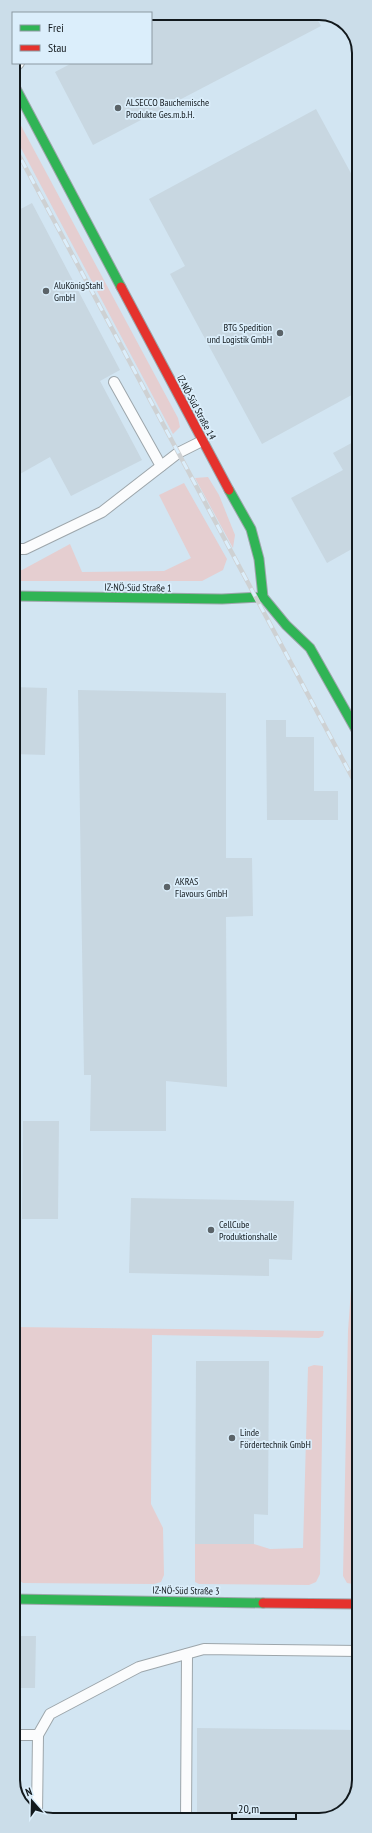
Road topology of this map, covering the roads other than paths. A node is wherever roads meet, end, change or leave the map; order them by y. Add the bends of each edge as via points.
1 (20, 96) edge
2 (114, 382) dead end
3 (202, 441) junction
4 (161, 466) junction
5 (20, 549) edge
6 (20, 596) edge
7 (263, 597) junction
8 (352, 723) edge
9 (20, 1599) edge
10 (352, 1604) edge
11 (352, 1651) edge
12 (187, 1654) junction
13 (20, 1735) edge
14 (38, 1735) junction
15 (37, 1808) edge
16 (186, 1813) edge

1 - 3 street, IZ-NÖ-Süd Straße 14
2 - 4 lane
3 - 4 lane via 178,453
3 - 7 street, IZ-NÖ-Süd Straße 14 via 251,529 259,559
4 - 5 lane via 102,512 25,549
6 - 7 street, IZ-NÖ-Süd Straße 1 via 222,599
7 - 8 street via 286,625 310,648
9 - 10 street, IZ-NÖ-Süd Straße 3
11 - 12 lane via 204,1649
12 - 14 lane via 139,1666 50,1714
12 - 16 lane
13 - 14 lane
14 - 15 lane

